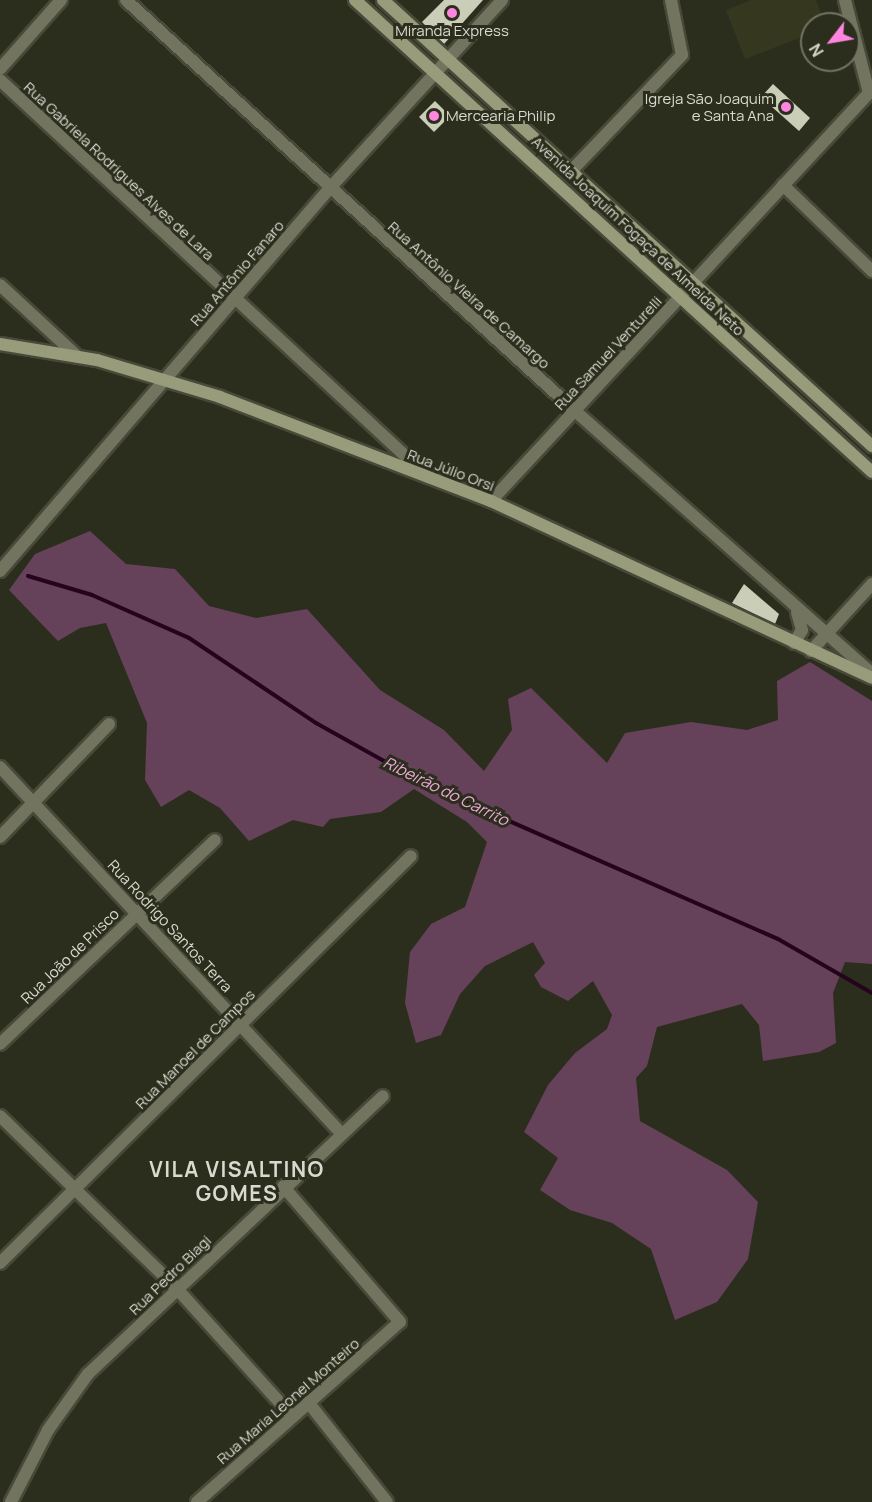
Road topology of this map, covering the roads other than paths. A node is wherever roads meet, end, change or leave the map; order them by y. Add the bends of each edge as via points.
1 (61, 0) edge
2 (126, 0) edge
3 (356, 0) edge
4 (383, 0) edge
5 (502, 0) edge
6 (671, 0) edge
7 (845, 0) edge
8 (449, 58) junction
9 (0, 69) edge
10 (438, 71) junction
11 (0, 80) edge
12 (573, 169) junction
13 (783, 185) junction
14 (329, 189) junction
15 (872, 271) edge
16 (695, 280) junction
17 (0, 285) edge
18 (235, 298) junction
19 (680, 298) junction
20 (0, 344) edge
21 (78, 357) junction
22 (165, 380) junction
23 (574, 410) junction
24 (872, 446) edge
25 (872, 472) edge
26 (430, 478) junction
27 (491, 501) junction
28 (0, 571) edge
29 (872, 584) edge
30 (795, 610) junction
31 (825, 635) junction
32 (794, 643) junction
33 (811, 651) junction
34 (872, 676) edge
35 (109, 724) dead end
36 (0, 767) edge
37 (34, 804) junction
38 (0, 837) edge
39 (215, 840) dead end
40 (411, 856) dead end
41 (137, 912) junction
42 (242, 1024) junction
43 (0, 1044) edge
44 (383, 1096) dead end
45 (0, 1116) edge
46 (341, 1133) junction
47 (283, 1186) junction
48 (76, 1187) junction
49 (0, 1263) edge
50 (178, 1290) junction
51 (308, 1402) junction
52 (292, 1416) junction
53 (11, 1502) edge
54 (197, 1502) edge
55 (387, 1502) edge

1 - 9 street
2 - 14 street, Rua Antônio Vieira de Camargo
3 - 10 street, Avenida Joaquim Fogaça de Almeida Neto
4 - 8 street, Avenida Joaquim Fogaça de Almeida Neto
5 - 8 street, Rua Antônio Fanaro
6 - 12 street via 682,55
7 - 13 street, Rua Samuel Venturelli via 869,93
8 - 10 street, Rua Antônio Fanaro
8 - 12 street, Avenida Joaquim Fogaça de Almeida Neto
10 - 14 street, Rua Antônio Fanaro
10 - 19 street, Avenida Joaquim Fogaça de Almeida Neto
11 - 18 street, Rua Gabriela Rodrigues Alves de Lara
12 - 16 street, Avenida Joaquim Fogaça de Almeida Neto
13 - 15 street
13 - 16 street, Rua Samuel Venturelli
14 - 18 street, Rua Antônio Fanaro
14 - 23 street, Rua Antônio Vieira de Camargo
16 - 19 street, Rua Samuel Venturelli
16 - 24 street, Avenida Joaquim Fogaça de Almeida Neto
17 - 21 street
18 - 22 street, Rua Antônio Fanaro
18 - 26 street, Rua Gabriela Rodrigues Alves de Lara
19 - 23 street, Rua Samuel Venturelli
19 - 25 street, Avenida Joaquim Fogaça de Almeida Neto
20 - 21 street, Rua Júlio Orsi
21 - 22 street, Rua Júlio Orsi
22 - 26 street, Rua Júlio Orsi
22 - 28 street, Rua Antônio Fanaro
23 - 27 street, Rua Samuel Venturelli
23 - 30 street, Rua Antônio Vieira de Camargo
26 - 27 street, Rua Júlio Orsi
27 - 32 street, Rua Júlio Orsi
29 - 31 street
30 - 31 street, Rua Antônio Vieira de Camargo
30 - 32 street via 803,625
31 - 33 street
31 - 34 street, Rua Antônio Vieira de Camargo
32 - 33 street, Rua Júlio Orsi
33 - 34 street, Rua Júlio Orsi
35 - 37 street
36 - 37 street, Rua Rodrigo Santos Terra
37 - 38 street
37 - 41 street, Rua Rodrigo Santos Terra
39 - 41 street, Rua João de Prisco
40 - 42 street, Rua Manoel de Campos
41 - 42 street, Rua Rodrigo Santos Terra
41 - 43 street, Rua João de Prisco
42 - 46 street, Rua Rodrigo Santos Terra
42 - 48 street, Rua Manoel de Campos
44 - 46 street, Rua Pedro Biagi
45 - 48 street
46 - 47 street, Rua Pedro Biagi
47 - 50 street, Rua Pedro Biagi
47 - 51 street, Rua Maria Leonel Monteiro via 400,1322
48 - 49 street, Rua Manoel de Campos
48 - 50 street
50 - 52 street
50 - 53 street, Rua Pedro Biagi via 67,1399
51 - 52 street, Rua Maria Leonel Monteiro
51 - 55 street
52 - 54 street, Rua Maria Leonel Monteiro

